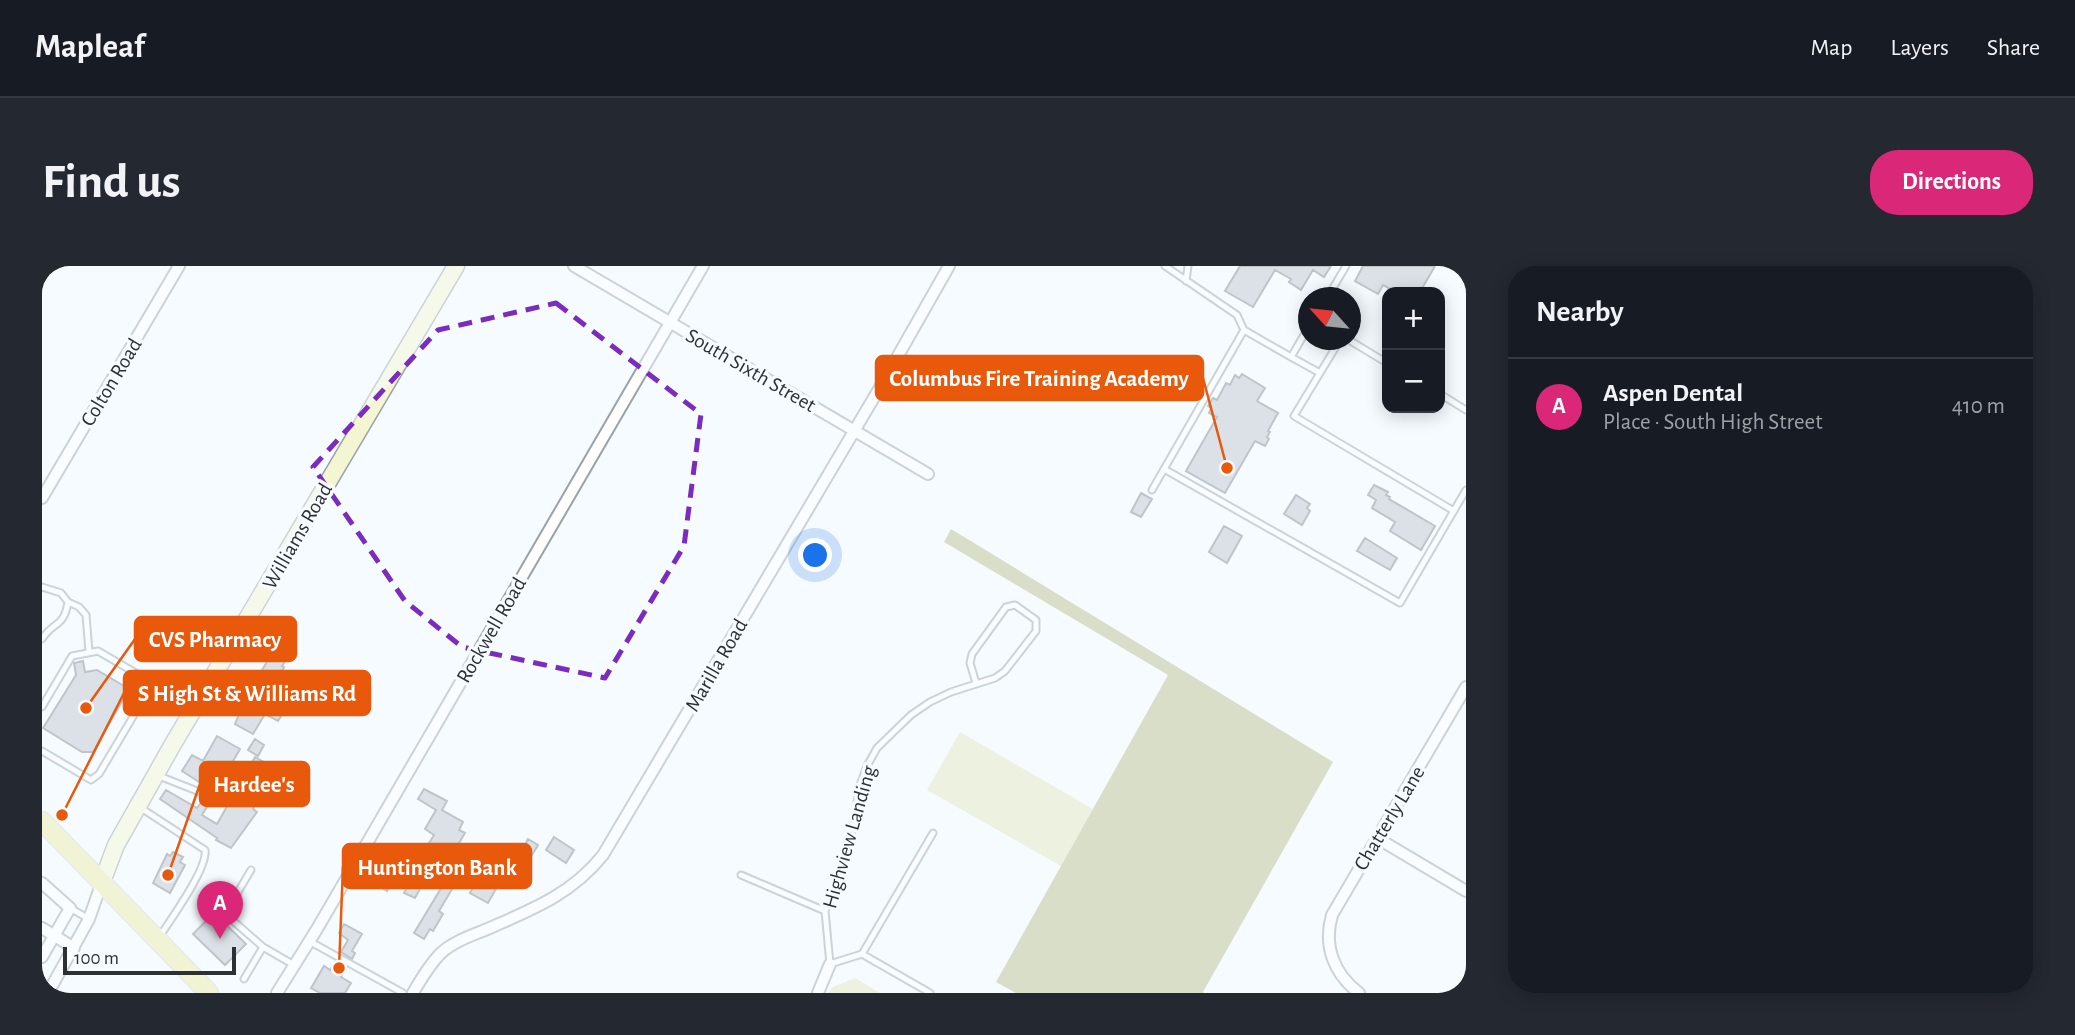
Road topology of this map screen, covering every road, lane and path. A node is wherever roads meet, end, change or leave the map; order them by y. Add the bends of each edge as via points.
1 (179, 266) edge
2 (456, 266) edge
3 (574, 266) edge
4 (703, 266) edge
5 (949, 266) edge
6 (1165, 266) edge
7 (1188, 266) edge
8 (1346, 266) edge
9 (1186, 281) junction
10 (1334, 287) edge
11 (670, 323) junction
12 (1244, 330) junction
13 (1298, 345) edge
14 (1361, 347) edge
15 (1334, 350) edge
16 (1291, 357) junction
17 (1382, 360) edge
18 (1320, 373) junction
19 (1445, 397) edge
20 (1466, 410) edge
21 (854, 431) junction
22 (1164, 469) junction
23 (928, 474) dead end
24 (1152, 490) dead end
25 (1466, 491) edge
26 (42, 498) edge
27 (1454, 511) junction
28 (42, 587) edge
29 (68, 602) junction
30 (42, 639) edge
31 (89, 652) junction
32 (976, 682) junction
33 (153, 683) junction
34 (1466, 687) edge
35 (42, 707) edge
36 (195, 708) junction
37 (42, 751) edge
38 (156, 775) junction
39 (215, 798) dead end
40 (138, 806) junction
41 (42, 821) edge
42 (933, 833) dead end
43 (1377, 838) junction
44 (251, 870) dead end
45 (741, 875) dead end
46 (102, 882) junction
47 (42, 883) edge
48 (1466, 891) edge
49 (70, 908) junction
50 (825, 911) junction
51 (89, 919) junction
52 (42, 928) edge
53 (54, 937) junction
54 (158, 940) junction
55 (309, 941) junction
56 (263, 947) junction
57 (74, 948) junction
58 (862, 954) junction
59 (42, 957) edge
60 (830, 964) junction
61 (294, 965) junction
62 (244, 979) dead end
63 (200, 990) edge
64 (281, 991) edge
65 (48, 993) edge
66 (403, 993) edge
67 (413, 993) edge
68 (818, 993) edge
69 (930, 993) edge
70 (1359, 993) edge

1 - 26 street, Colton Road
2 - 36 main road, Williams Road
3 - 11 street, South Sixth Street
4 - 11 street, Rockwell Road
5 - 21 street, Marilla Road
6 - 9 lane
7 - 9 lane
8 - 10 lane
9 - 12 lane via 1237,315
11 - 21 street, South Sixth Street
11 - 55 street, Rockwell Road
12 - 16 lane
12 - 22 lane
13 - 16 lane
14 - 17 lane
15 - 18 lane
16 - 18 lane
18 - 27 lane via 1294,416
19 - 20 lane
21 - 23 street, South Sixth Street
21 - 67 street, Marilla Road via 603,855 569,889 443,951
22 - 24 lane
22 - 27 lane via 1400,604
25 - 27 lane
28 - 29 lane via 61,593
29 - 30 lane via 66,615
29 - 31 lane via 86,615
31 - 33 lane via 97,651
31 - 35 lane via 72,656
32 - 32 lane, Highview Landing via 1005,671 1036,631 1035,620 1015,605 1006,607 972,654
32 - 50 lane, Highview Landing via 930,702 877,748 860,785 849,848
33 - 36 lane
33 - 37 lane via 99,774 91,780
34 - 43 street, Chatterly Lane
36 - 38 main road, Williams Road
38 - 39 lane
38 - 40 main road, Williams Road
40 - 46 main road, Williams Road
40 - 54 lane via 205,849 189,891
41 - 46 main road
42 - 58 lane
43 - 48 street
43 - 70 street, Chatterly Lane via 1328,928 1335,966
44 - 56 lane via 229,907 231,919
45 - 50 lane
46 - 51 street
46 - 54 main road
47 - 49 street
49 - 51 lane
49 - 53 street
50 - 60 lane, Highview Landing
51 - 57 street
52 - 53 street
53 - 57 street
53 - 59 street
54 - 63 main road
55 - 61 street, Rockwell Road
55 - 66 lane
56 - 61 lane
56 - 62 lane
57 - 65 street
58 - 60 lane
58 - 69 lane
60 - 68 street
61 - 64 street, Rockwell Road

